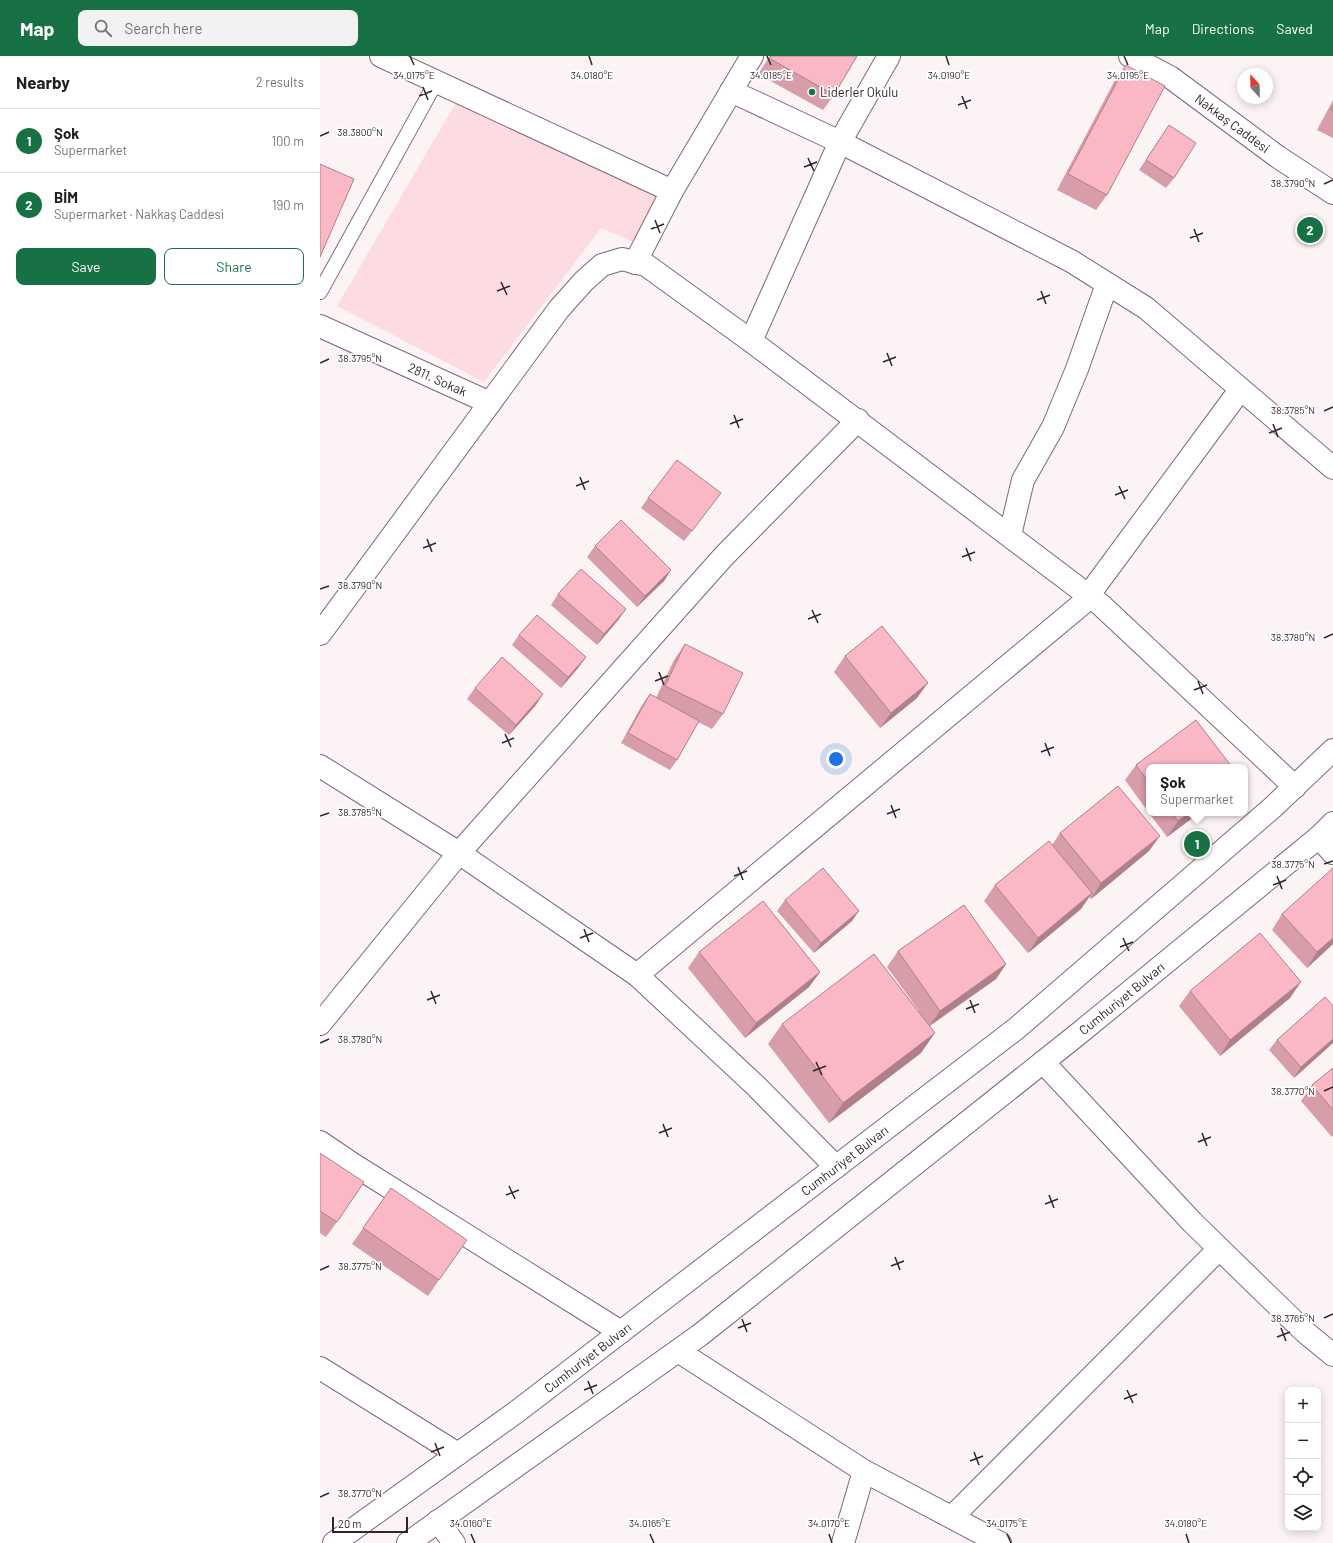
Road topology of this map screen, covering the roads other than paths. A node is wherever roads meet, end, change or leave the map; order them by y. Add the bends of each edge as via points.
1 (381, 56) edge
2 (752, 56) edge
3 (889, 56) edge
4 (1130, 56) edge
5 (436, 82) junction
6 (731, 91) junction
7 (840, 142) junction
8 (672, 190) junction
9 (1333, 193) edge
10 (635, 263) junction
11 (1107, 284) junction
12 (320, 292) edge
13 (320, 326) edge
14 (751, 341) junction
15 (1240, 390) junction
16 (490, 403) junction
17 (858, 420) junction
18 (1333, 468) edge
19 (1010, 535) junction
20 (1089, 595) junction
21 (320, 634) edge
22 (1333, 750) edge
23 (320, 766) edge
24 (1294, 787) junction
25 (1326, 830) edge
26 (459, 852) junction
27 (1333, 853) edge
28 (637, 975) junction
29 (320, 1024) edge
30 (1043, 1062) junction
31 (320, 1142) edge
32 (836, 1167) junction
33 (1219, 1249) junction
34 (621, 1332) junction
35 (678, 1351) junction
36 (1333, 1355) edge
37 (320, 1368) edge
38 (458, 1454) junction
39 (864, 1471) junction
40 (952, 1517) junction
41 (438, 1521) junction
42 (334, 1543) edge
43 (408, 1543) edge
44 (454, 1543) edge
45 (842, 1543) edge
46 (1000, 1543) edge

1 - 5 street
2 - 6 street
3 - 7 street
4 - 9 street, Nakkaş Caddesi via 1170,77 1278,157
5 - 8 street
5 - 12 lane
6 - 7 street
6 - 8 street
7 - 11 street via 1071,261
7 - 14 street
8 - 10 street
10 - 14 street via 646,266
10 - 16 street via 622,259 602,265 584,281 559,309
11 - 15 street via 1146,308
11 - 19 street via 1053,427 1023,480
13 - 16 street, 2811. Sokak
14 - 17 street
15 - 18 street
15 - 20 street
16 - 21 street
17 - 19 street
17 - 26 street via 724,556
19 - 20 street
20 - 24 street
20 - 28 street via 1076,609
22 - 24 street, Cumhuriyet Bulvarı
23 - 26 street
24 - 32 street, Cumhuriyet Bulvarı via 1017,1028
25 - 27 street
25 - 30 street, Cumhuriyet Bulvarı
26 - 28 street
26 - 29 street
28 - 32 street via 756,1086
30 - 33 street
30 - 35 street, Cumhuriyet Bulvarı
31 - 34 street
32 - 34 street, Cumhuriyet Bulvarı
33 - 36 street via 1305,1332
33 - 40 street
34 - 38 street, Cumhuriyet Bulvarı
35 - 39 street
35 - 41 street, Cumhuriyet Bulvarı
37 - 38 street
38 - 42 street, Cumhuriyet Bulvarı
39 - 40 street
39 - 45 street
40 - 46 street
41 - 43 street, Cumhuriyet Bulvarı
41 - 44 street

